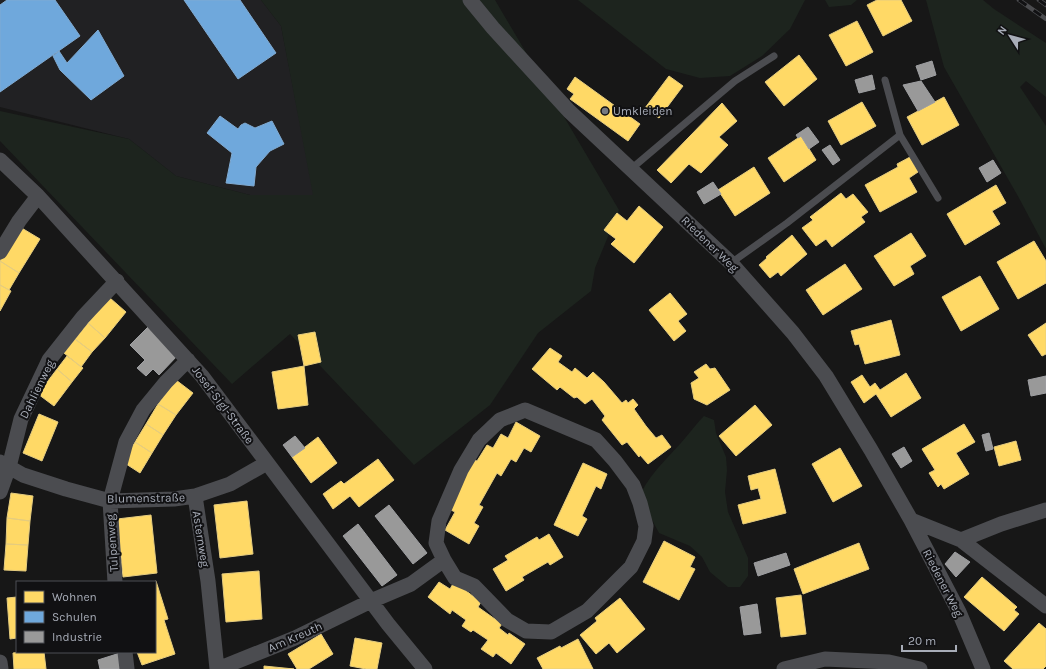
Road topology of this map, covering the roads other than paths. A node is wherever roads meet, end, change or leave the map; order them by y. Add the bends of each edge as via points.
1 (470, 0) edge
2 (774, 56) dead end
3 (885, 80) dead end
4 (900, 135) junction
5 (0, 160) edge
6 (631, 169) junction
7 (38, 196) junction
8 (938, 198) dead end
9 (0, 252) edge
10 (731, 263) junction
11 (117, 281) junction
12 (188, 360) junction
13 (267, 463) junction
14 (4, 465) edge
15 (0, 492) edge
16 (195, 496) junction
17 (110, 501) junction
18 (1046, 510) edge
19 (911, 520) junction
20 (961, 540) junction
21 (444, 560) junction
22 (115, 581) edge
23 (371, 601) junction
24 (1046, 606) edge
25 (125, 653) edge
26 (0, 662) edge
27 (232, 666) edge
28 (1, 669) edge
29 (128, 669) edge
30 (218, 669) edge
31 (425, 669) edge
32 (784, 669) edge
33 (920, 669) edge
34 (983, 669) edge

1 - 6 street, Riedener Weg via 569,111
2 - 6 lane via 735,81
3 - 4 lane
4 - 8 lane
4 - 10 lane
5 - 7 street, Josef-Sigl-Straße
6 - 10 street, Riedener Weg
7 - 9 street
7 - 11 street, Josef-Sigl-Straße
10 - 19 street, Riedener Weg via 793,333 826,376
11 - 12 street, Josef-Sigl-Straße
11 - 14 street, Dahlienweg via 83,317 49,360 21,419
12 - 13 street, Josef-Sigl-Straße
12 - 17 street, Tulpenweg via 143,410 126,442
13 - 16 street, Blumenstraße via 230,484
13 - 23 street, Josef-Sigl-Straße
14 - 15 street, Dahlienweg
14 - 17 street, Blumenstraße via 23,475
16 - 17 street, Blumenstraße
16 - 30 street, Asternweg
17 - 22 street, Tulpenweg
18 - 20 street
19 - 20 street, Riedener Weg
19 - 34 street, Riedener Weg via 959,612
20 - 24 street, Riedener Weg
21 - 21 street via 455,578 474,586 507,620 526,631 551,632 587,612 631,567 644,542 646,526 633,485 596,440 525,410 500,420 479,440 461,470 439,521 436,543
21 - 23 street, Am Kreuth via 411,584
23 - 27 street, Am Kreuth
23 - 31 street, Josef-Sigl-Straße
25 - 29 street
26 - 28 street
27 - 30 street, Am Kreuth
32 - 33 street via 825,660 889,662

